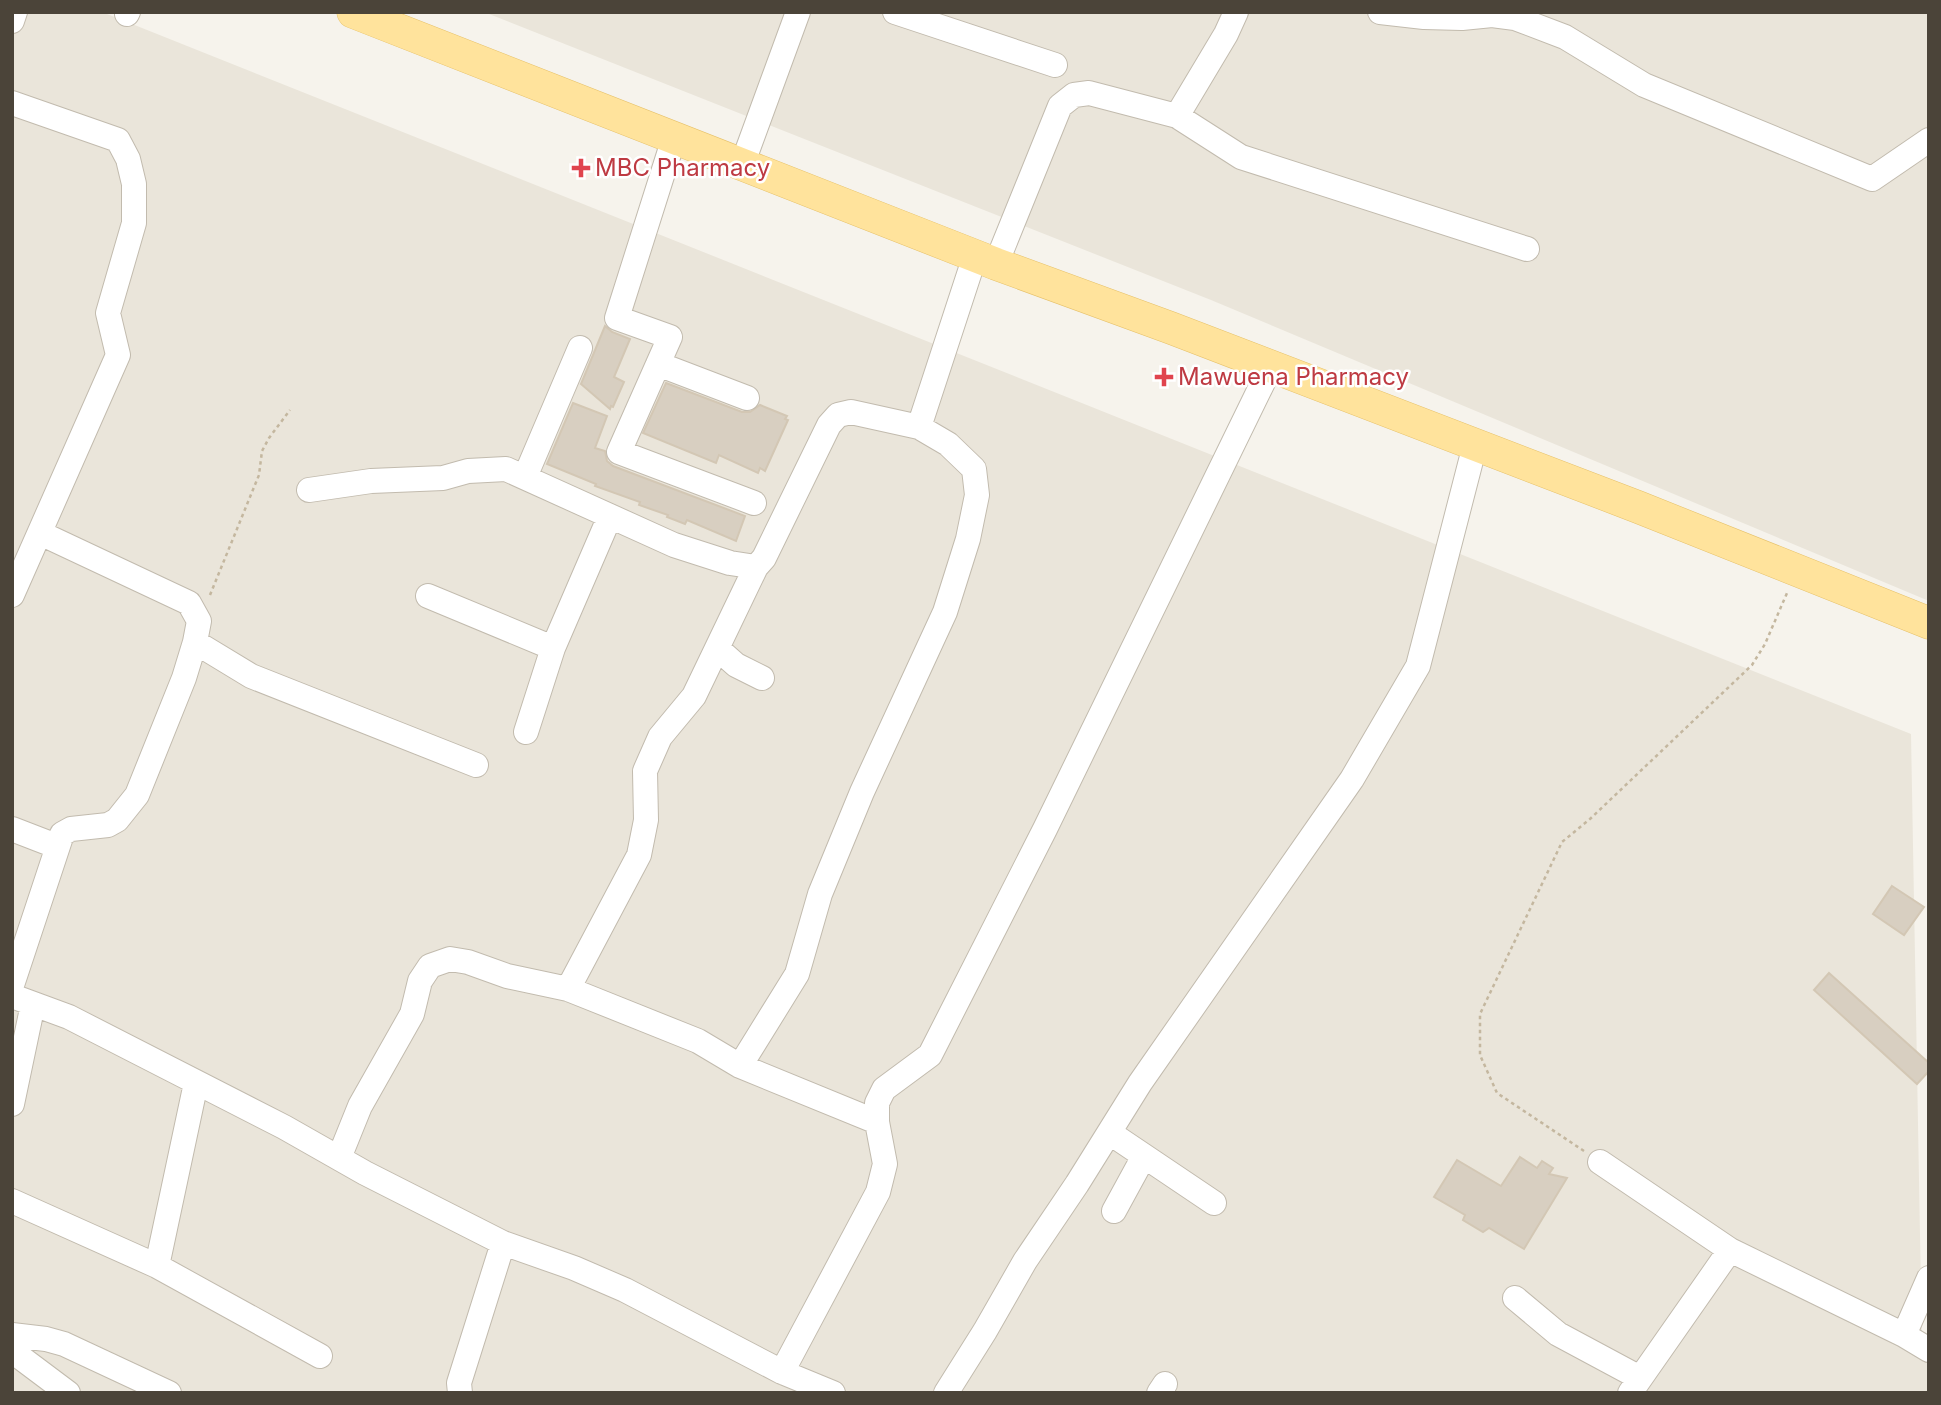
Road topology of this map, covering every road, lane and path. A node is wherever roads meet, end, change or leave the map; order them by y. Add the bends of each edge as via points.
1 (15, 12) edge
2 (353, 12) edge
3 (798, 12) edge
4 (895, 12) edge
5 (1236, 12) edge
6 (1380, 12) edge
7 (12, 21) edge
8 (1055, 65) dead end
9 (12, 103) edge
10 (1177, 116) junction
11 (674, 138) junction
12 (1929, 141) edge
13 (742, 165) junction
14 (1527, 249) dead end
15 (985, 260) junction
16 (580, 348) dead end
17 (658, 364) junction
18 (1271, 366) junction
19 (747, 398) dead end
20 (289, 410) dead end
21 (919, 427) junction
22 (1475, 445) junction
23 (525, 477) junction
24 (309, 490) dead end
25 (754, 503) dead end
26 (610, 516) junction
27 (40, 533) junction
28 (756, 567) junction
29 (1796, 570) junction
30 (12, 595) edge
31 (428, 596) dead end
32 (1929, 623) edge
33 (197, 631) junction
34 (553, 648) junction
35 (718, 649) junction
36 (762, 678) dead end
37 (527, 732) dead end
38 (476, 765) dead end
39 (12, 829) edge
40 (56, 846) junction
41 (12, 985) edge
42 (568, 989) junction
43 (22, 1000) edge
44 (740, 1066) junction
45 (196, 1083) junction
46 (12, 1104) edge
47 (877, 1122) junction
48 (1110, 1133) junction
49 (1144, 1156) junction
50 (339, 1158) junction
51 (1600, 1162) joint
52 (12, 1201) edge
53 (1213, 1203) dead end
54 (1114, 1211) dead end
55 (503, 1243) junction
56 (1731, 1250) junction
57 (157, 1266) junction
58 (1929, 1278) edge
59 (1515, 1298) dead end
60 (12, 1335) edge
61 (1903, 1335) junction
62 (12, 1350) edge
63 (1929, 1350) edge
64 (320, 1356) dead end
65 (782, 1372) junction
66 (1635, 1385) edge
67 (68, 1393) edge
68 (169, 1393) edge
69 (460, 1393) edge
70 (833, 1393) edge
71 (946, 1393) edge

1 - 7 street
2 - 11 main road
3 - 13 street
4 - 8 street
5 - 10 street
6 - 12 street via 1424,18 1515,18 1565,37 1644,85 1872,179
9 - 27 street via 118,140 134,184 134,223 108,313 118,355
10 - 14 street via 1241,157
10 - 15 street via 1089,93 1074,95 1060,106
11 - 13 main road
11 - 17 street via 617,318 670,337
13 - 15 main road
15 - 18 main road
15 - 21 street
16 - 23 street
17 - 19 street
17 - 25 street via 619,452
18 - 22 main road
18 - 47 street via 930,1055 884,1089 877,1103
20 - 33 path via 262,451 259,475
21 - 28 street via 851,412 838,415
21 - 44 street via 948,444 974,469 977,495 968,539 945,612 820,894 797,974
22 - 29 main road
22 - 48 street via 1418,666 1352,779
23 - 24 street via 506,469 468,471 443,478
23 - 26 street
26 - 28 street via 674,545
26 - 34 street
27 - 30 street
27 - 33 street via 189,603
28 - 35 street
29 - 32 main road
29 - 51 path via 1752,665 1562,842 1480,1014 1480,1055 1497,1093
31 - 34 street
33 - 38 street via 251,676
33 - 40 street via 184,678 137,795 117,820 71,829
34 - 37 street
35 - 36 street
35 - 42 street via 688,706 660,737 645,771 646,821 639,855
39 - 40 street
40 - 41 street
42 - 44 street via 698,1041
42 - 50 street via 468,962 450,959 430,966 419,981 412,1014 360,1106
43 - 45 street via 69,1017
43 - 46 street
44 - 47 street
45 - 50 street
45 - 57 street
47 - 65 street via 885,1164 878,1192
48 - 49 street
48 - 71 street via 1024,1261
49 - 53 street
49 - 54 street
50 - 55 street
51 - 56 street
52 - 57 street
55 - 65 street via 625,1290
55 - 69 street via 459,1383
56 - 61 street
56 - 66 street
57 - 64 street
58 - 61 street
59 - 66 street via 1558,1334
60 - 68 street via 64,1344
61 - 63 street
62 - 67 street
65 - 70 street

